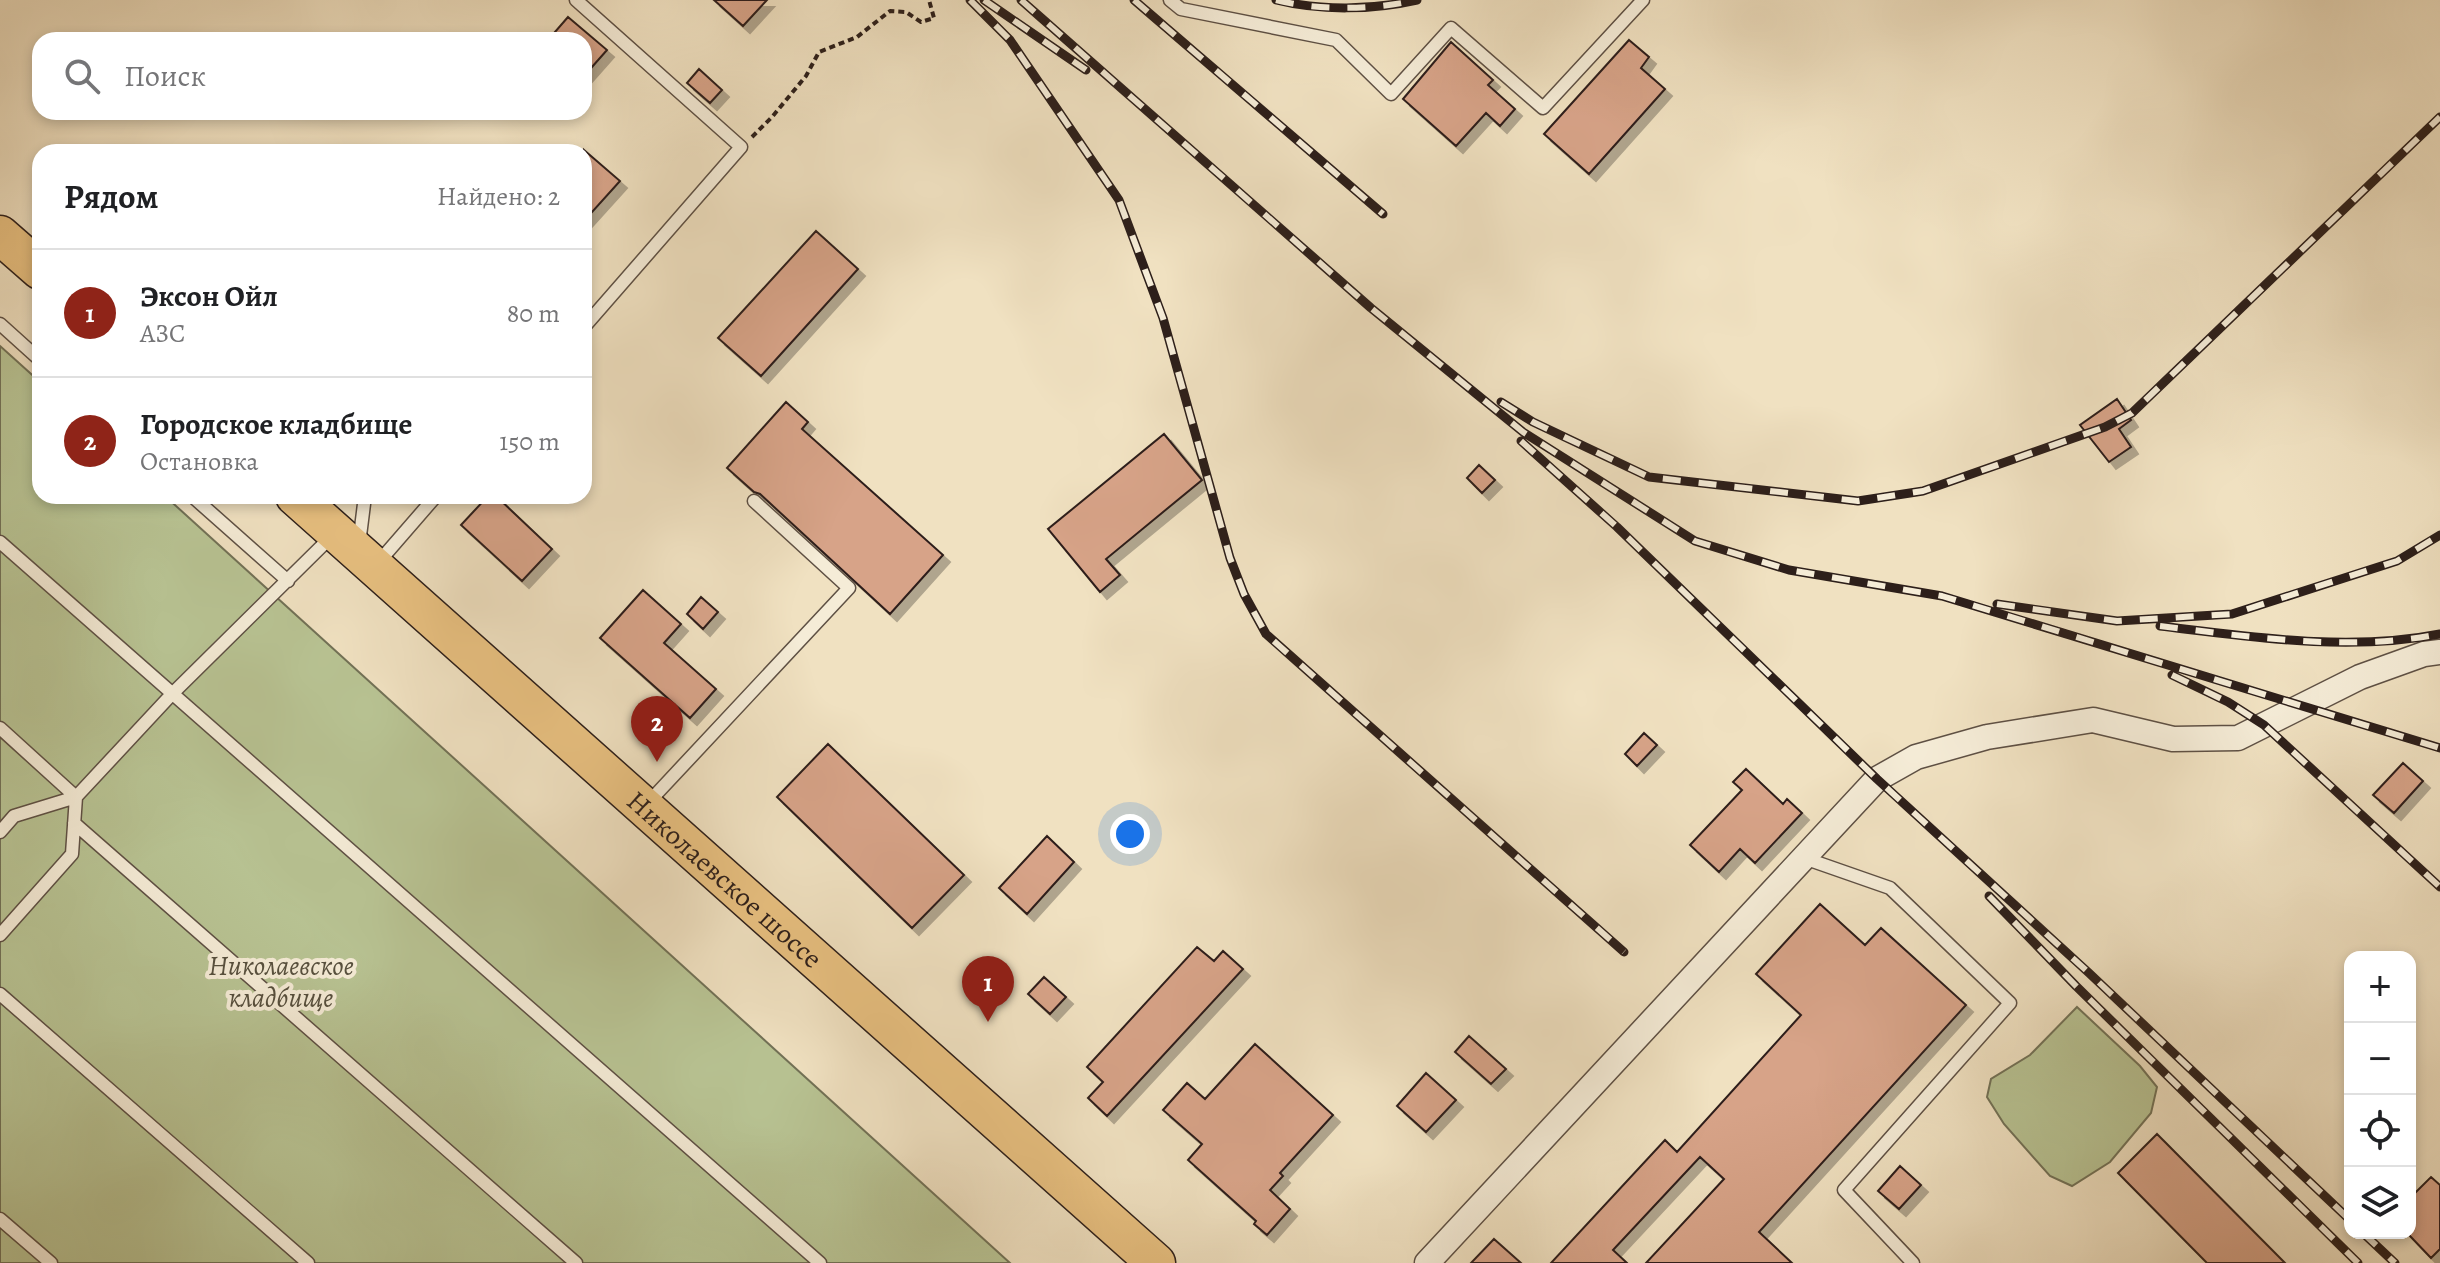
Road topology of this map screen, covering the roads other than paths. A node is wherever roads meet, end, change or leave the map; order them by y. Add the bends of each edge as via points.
1 (576, 0) edge
2 (1170, 0) edge
3 (1643, 0) edge
4 (0, 235) edge
5 (32, 263) edge
6 (592, 318) edge
7 (3, 332) edge
8 (32, 354) edge
9 (754, 501) dead end
10 (201, 504) edge
11 (304, 504) edge
12 (364, 504) edge
13 (424, 504) edge
14 (0, 542) edge
15 (356, 550) junction
16 (288, 581) junction
17 (2440, 652) edge
18 (171, 695) junction
19 (0, 728) edge
20 (76, 797) junction
21 (645, 806) junction
22 (74, 823) junction
23 (0, 832) edge
24 (1804, 858) junction
25 (0, 935) edge
26 (0, 994) edge
27 (0, 1219) edge
28 (51, 1263) edge
29 (308, 1263) edge
30 (576, 1263) edge
31 (820, 1263) edge
32 (1156, 1263) edge
33 (1427, 1263) edge
34 (1913, 1263) edge

1 - 6 lane via 741,147
2 - 3 lane via 1181,9 1336,40 1391,94 1451,28 1543,108
4 - 5 main road
7 - 8 lane
9 - 21 lane via 849,588
10 - 16 lane
11 - 15 main road, Николаевское шоссе
12 - 15 lane
13 - 15 lane
14 - 18 lane
15 - 16 lane
15 - 21 main road, Николаевское шоссе
16 - 18 lane
17 - 24 street via 2360,677 2238,738 2173,739 2093,720 1987,737 1916,757 1877,779
18 - 20 lane
18 - 31 lane
19 - 20 lane
20 - 22 lane
20 - 23 lane via 14,816
21 - 32 main road, Николаевское шоссе
22 - 25 lane via 72,854
22 - 30 lane
24 - 33 street
24 - 34 lane via 1890,888 2010,1003 1844,1190
26 - 29 lane
27 - 28 lane

